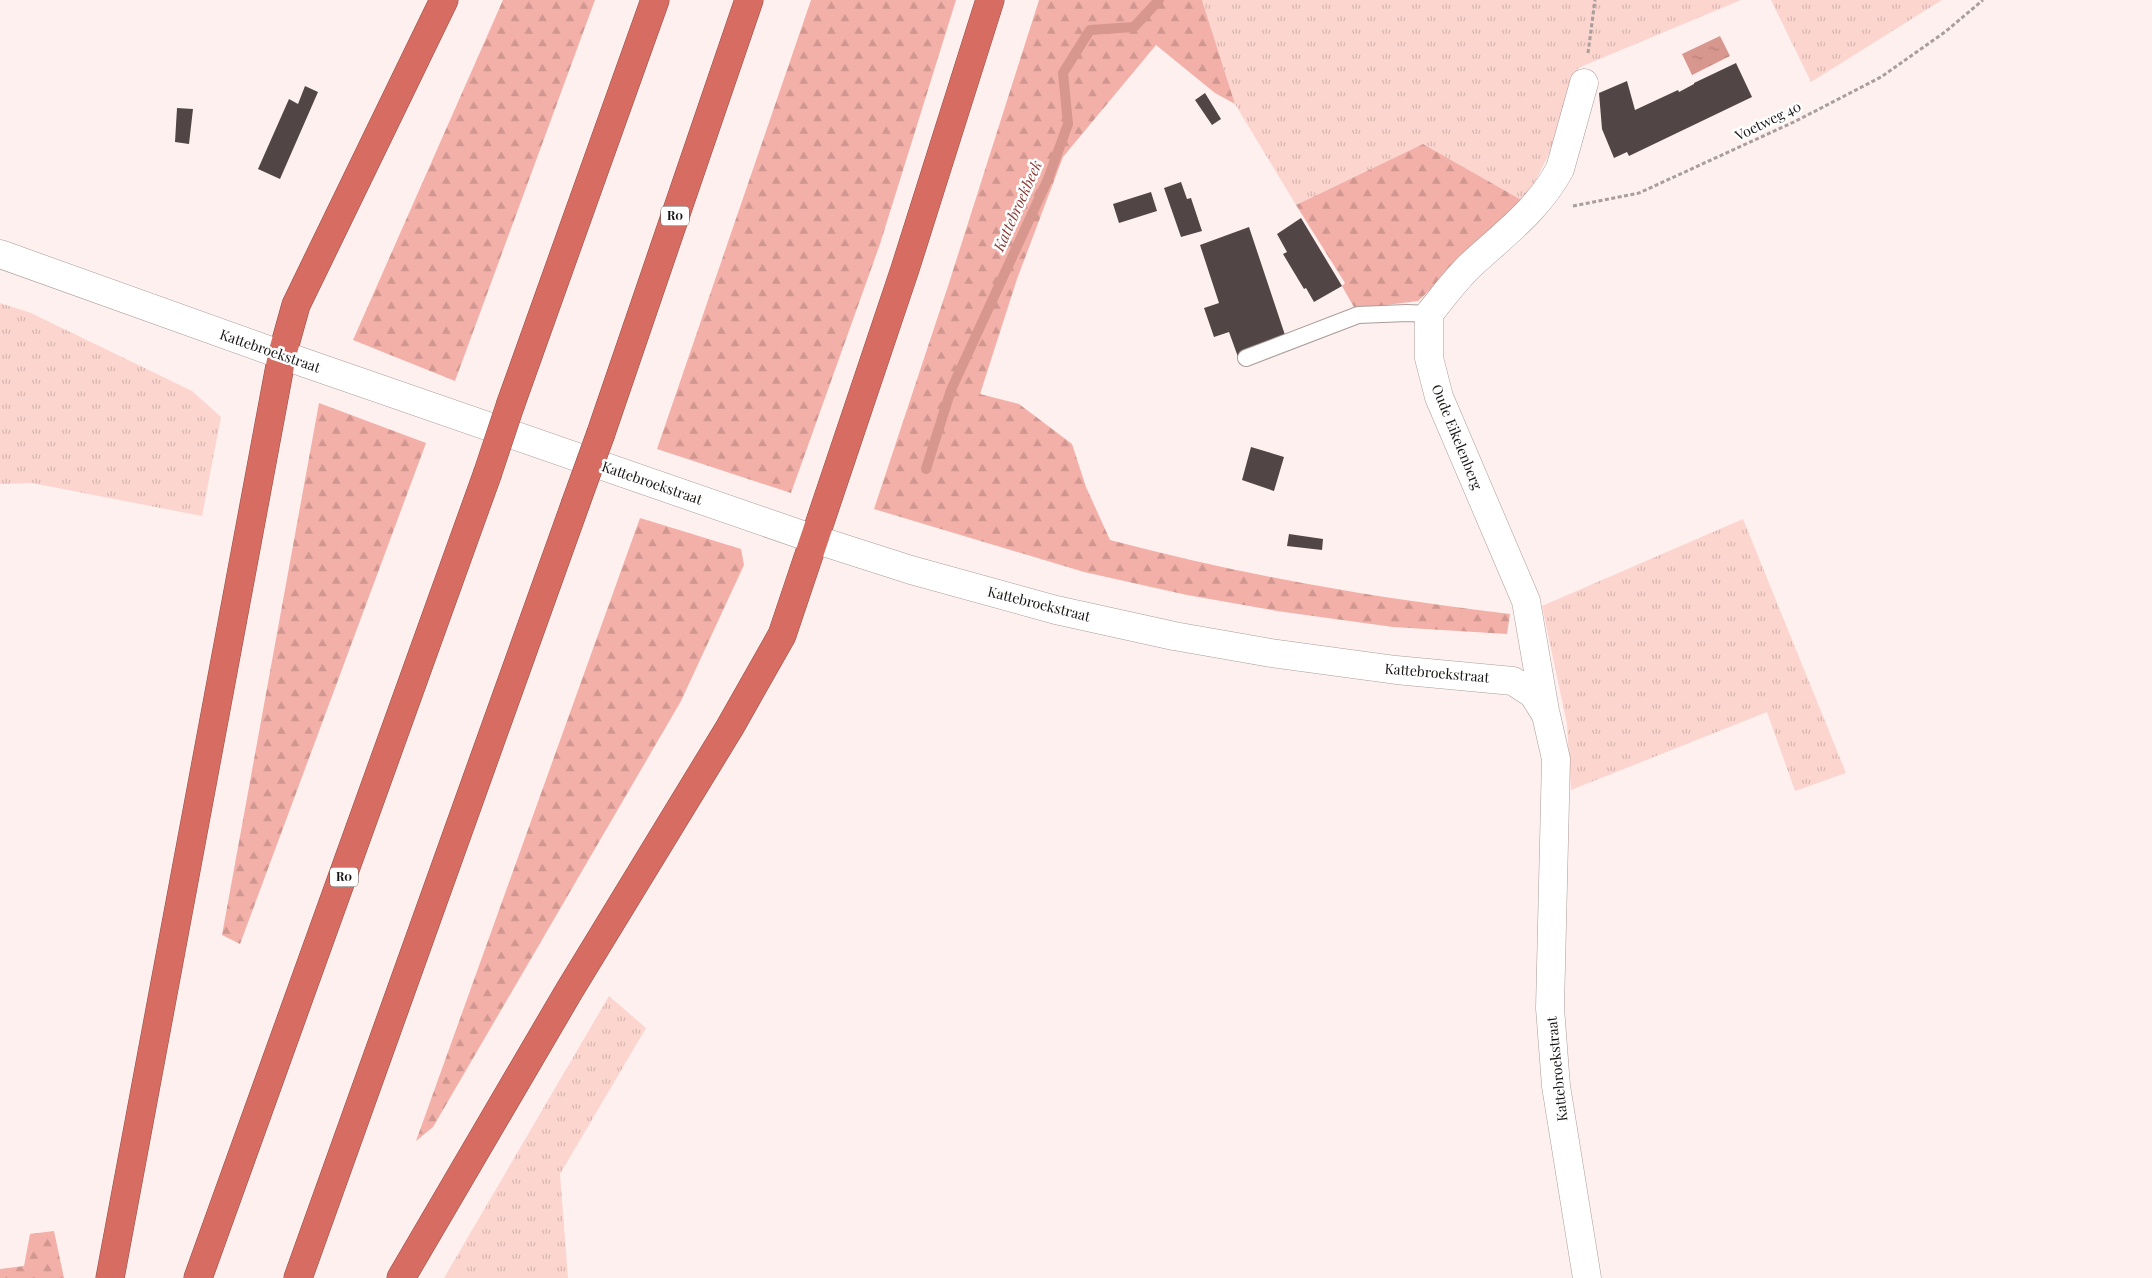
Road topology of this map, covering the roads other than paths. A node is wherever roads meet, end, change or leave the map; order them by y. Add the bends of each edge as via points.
1 (444, 0) edge
2 (655, 0) edge
3 (749, 0) edge
4 (990, 0) edge
5 (1584, 83) road end
6 (0, 254) edge
7 (1428, 314) junction
8 (282, 355) junction
9 (1246, 358) dead end
10 (812, 539) junction
11 (1546, 714) junction
12 (110, 1278) edge
13 (198, 1278) edge
14 (298, 1278) edge
15 (401, 1278) edge
16 (1587, 1278) edge

1 - 8 highway via 296,306
2 - 13 highway, R0, bridge via 488,475
3 - 14 highway, R0, bridge via 601,433
4 - 10 highway via 904,269
5 - 7 street via 1560,168 1538,204 1472,263
6 - 8 street, Kattebroekstraat
7 - 9 lane via 1358,315
7 - 11 street, Oude Eikelenberg via 1429,358 1438,397 1526,601
8 - 10 street, Kattebroekstraat
8 - 12 highway
10 - 11 street, Kattebroekstraat via 1056,610 1174,636 1271,654 1513,681 1533,694
10 - 15 highway via 782,635
11 - 16 street, Kattebroekstraat via 1556,759 1550,1008 1556,1086

